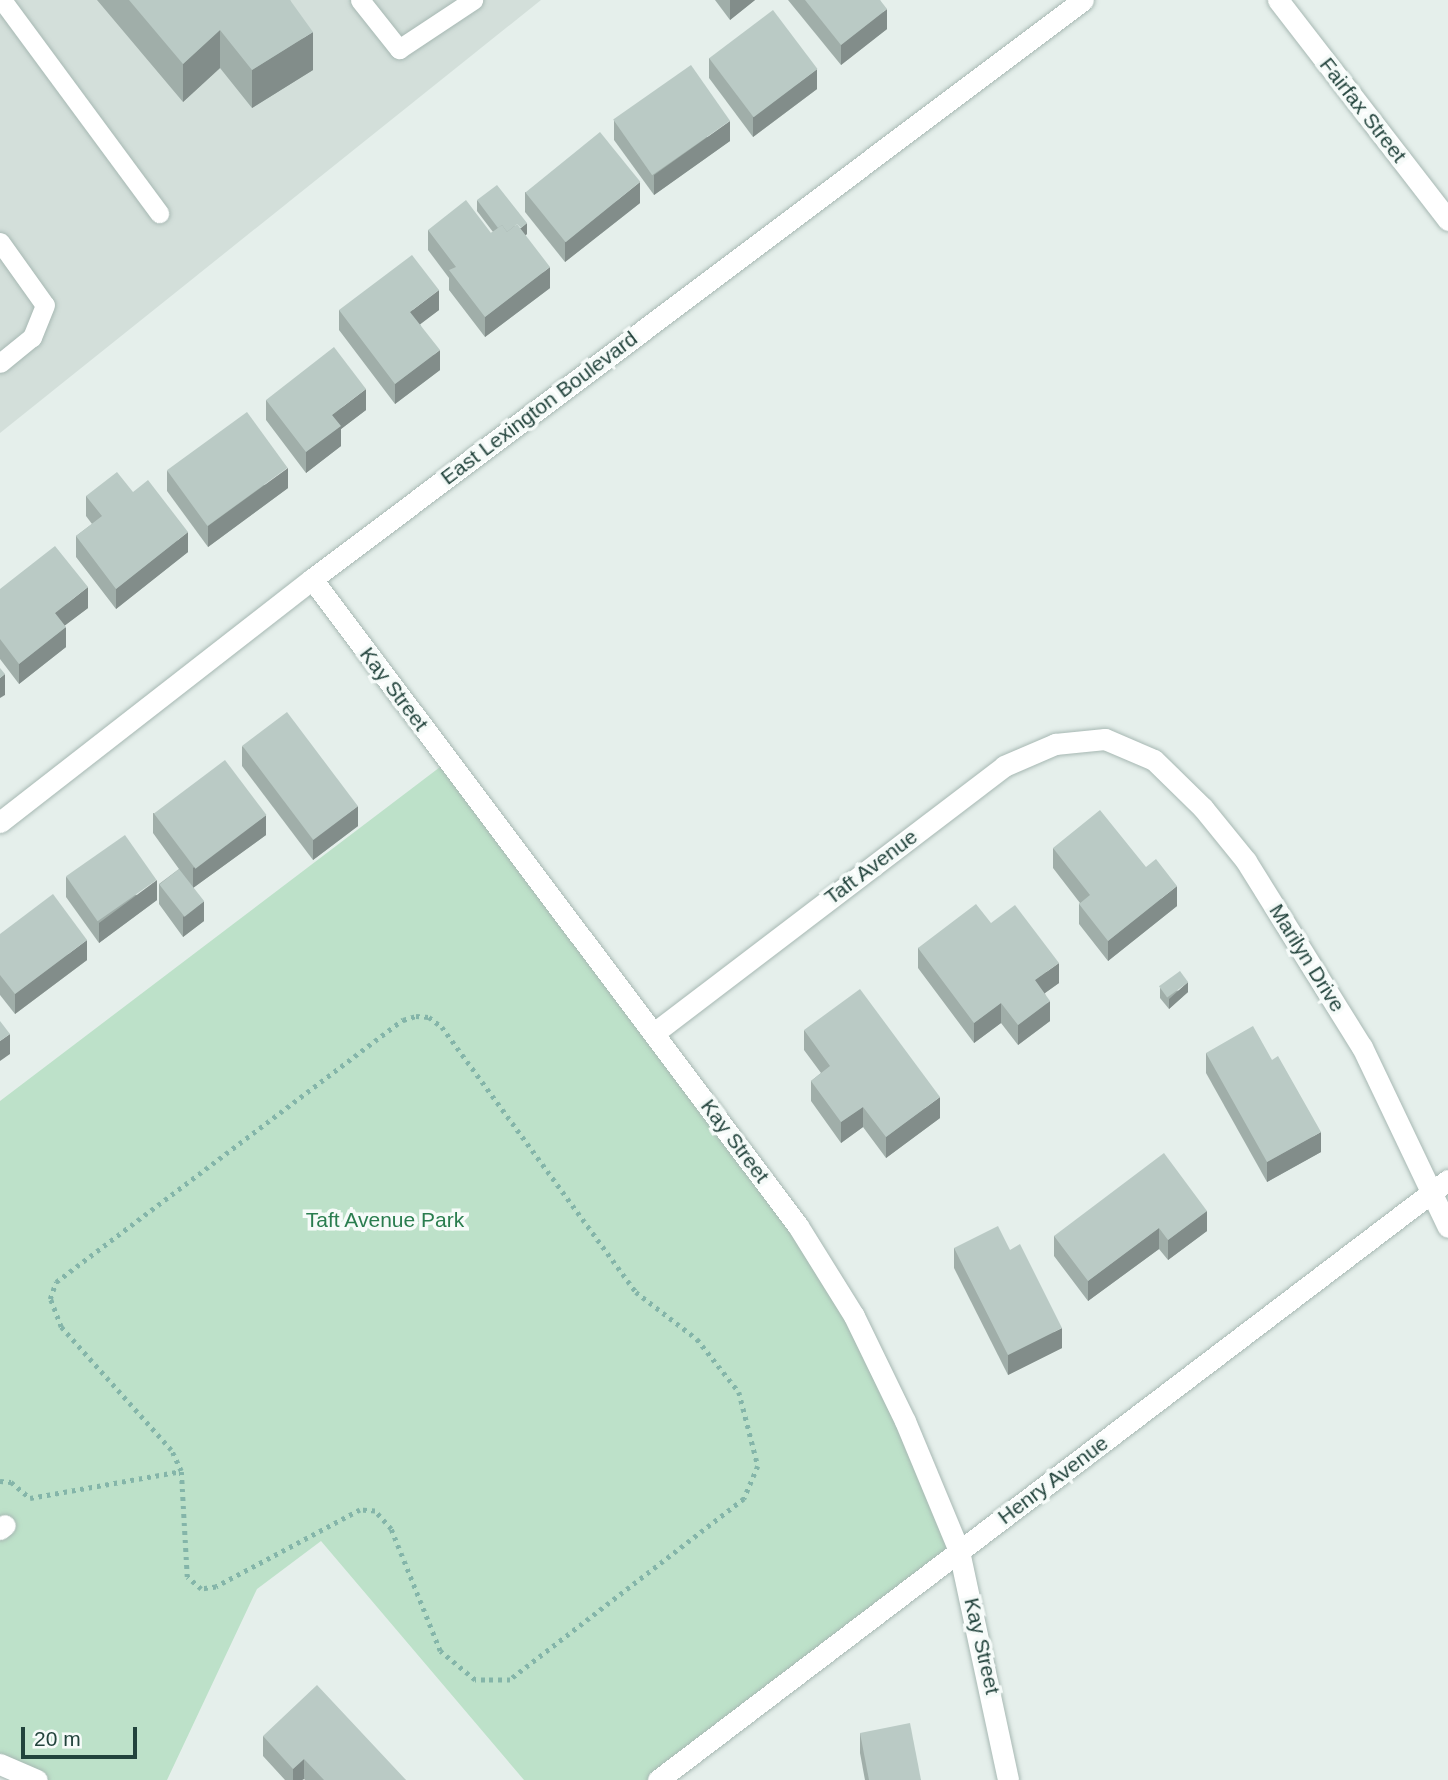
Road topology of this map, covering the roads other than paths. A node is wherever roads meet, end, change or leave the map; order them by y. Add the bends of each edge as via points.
1 (2, 0) edge
2 (360, 0) edge
3 (473, 0) edge
4 (1083, 0) edge
5 (1278, 0) edge
6 (159, 213) dead end
7 (1448, 220) edge
8 (0, 242) edge
9 (0, 363) edge
10 (312, 579) junction
11 (1105, 739) joint
12 (0, 822) edge
13 (654, 1033) junction
14 (1441, 1186) edge
15 (1448, 1227) edge
16 (960, 1551) junction
17 (0, 1765) edge
18 (37, 1780) edge
19 (658, 1780) edge
20 (1009, 1780) edge

1 - 6 lane
2 - 3 lane via 399,49
4 - 10 street, East Lexington Boulevard
5 - 7 street, Fairfax Street
8 - 9 lane via 45,304 32,337
10 - 12 street, East Lexington Boulevard
10 - 13 street, Kay Street
11 - 13 street, Taft Avenue via 1055,744 1004,766
11 - 14 street, Marilyn Drive via 1154,760 1203,808 1246,861 1362,1047
13 - 16 street, Kay Street via 798,1226 854,1316
14 - 15 street, Marilyn Drive
14 - 16 street, Henry Avenue
16 - 19 street, Henry Avenue
16 - 20 street, Kay Street
17 - 18 street

